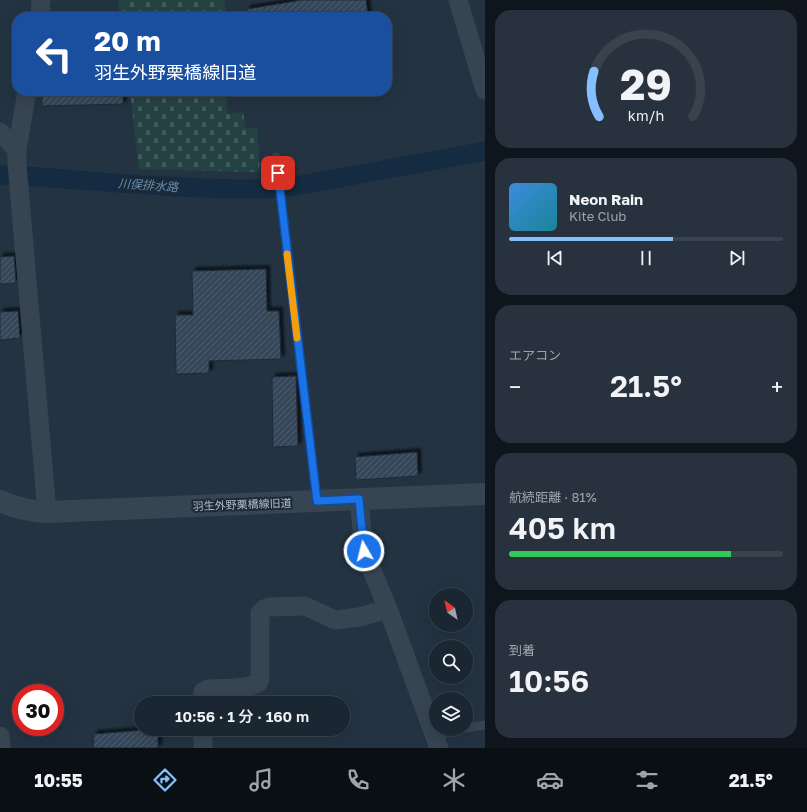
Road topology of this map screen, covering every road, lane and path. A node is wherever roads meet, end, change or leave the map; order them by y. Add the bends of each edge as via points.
1 (41, 0) edge
2 (458, 0) edge
3 (40, 12) edge
4 (485, 90) edge
5 (26, 96) edge
6 (0, 132) edge
7 (276, 157) dead end
8 (18, 165) junction
9 (485, 494) edge
10 (359, 499) junction
11 (0, 501) edge
12 (317, 501) junction
13 (47, 512) junction
14 (388, 609) junction
15 (202, 696) edge
16 (485, 725) edge
17 (473, 727) edge
18 (0, 736) edge
19 (203, 736) edge
20 (447, 736) edge
21 (437, 741) edge
22 (1, 748) edge
23 (203, 748) edge

1 - 3 street
2 - 4 street
5 - 8 street
6 - 8 street
7 - 12 lane
8 - 13 street
9 - 10 street, 羽生外野栗橋線旧道
10 - 12 street, 羽生外野栗橋線旧道
10 - 14 street via 364,551
11 - 13 street, 羽生外野栗橋線旧道 via 14,508
12 - 13 street, 羽生外野栗橋線旧道
14 - 15 street via 335,620 305,606 264,609 260,613 258,683 254,686 208,689 202,692
14 - 21 street
16 - 17 lane
18 - 22 street
19 - 23 street
20 - 21 lane

